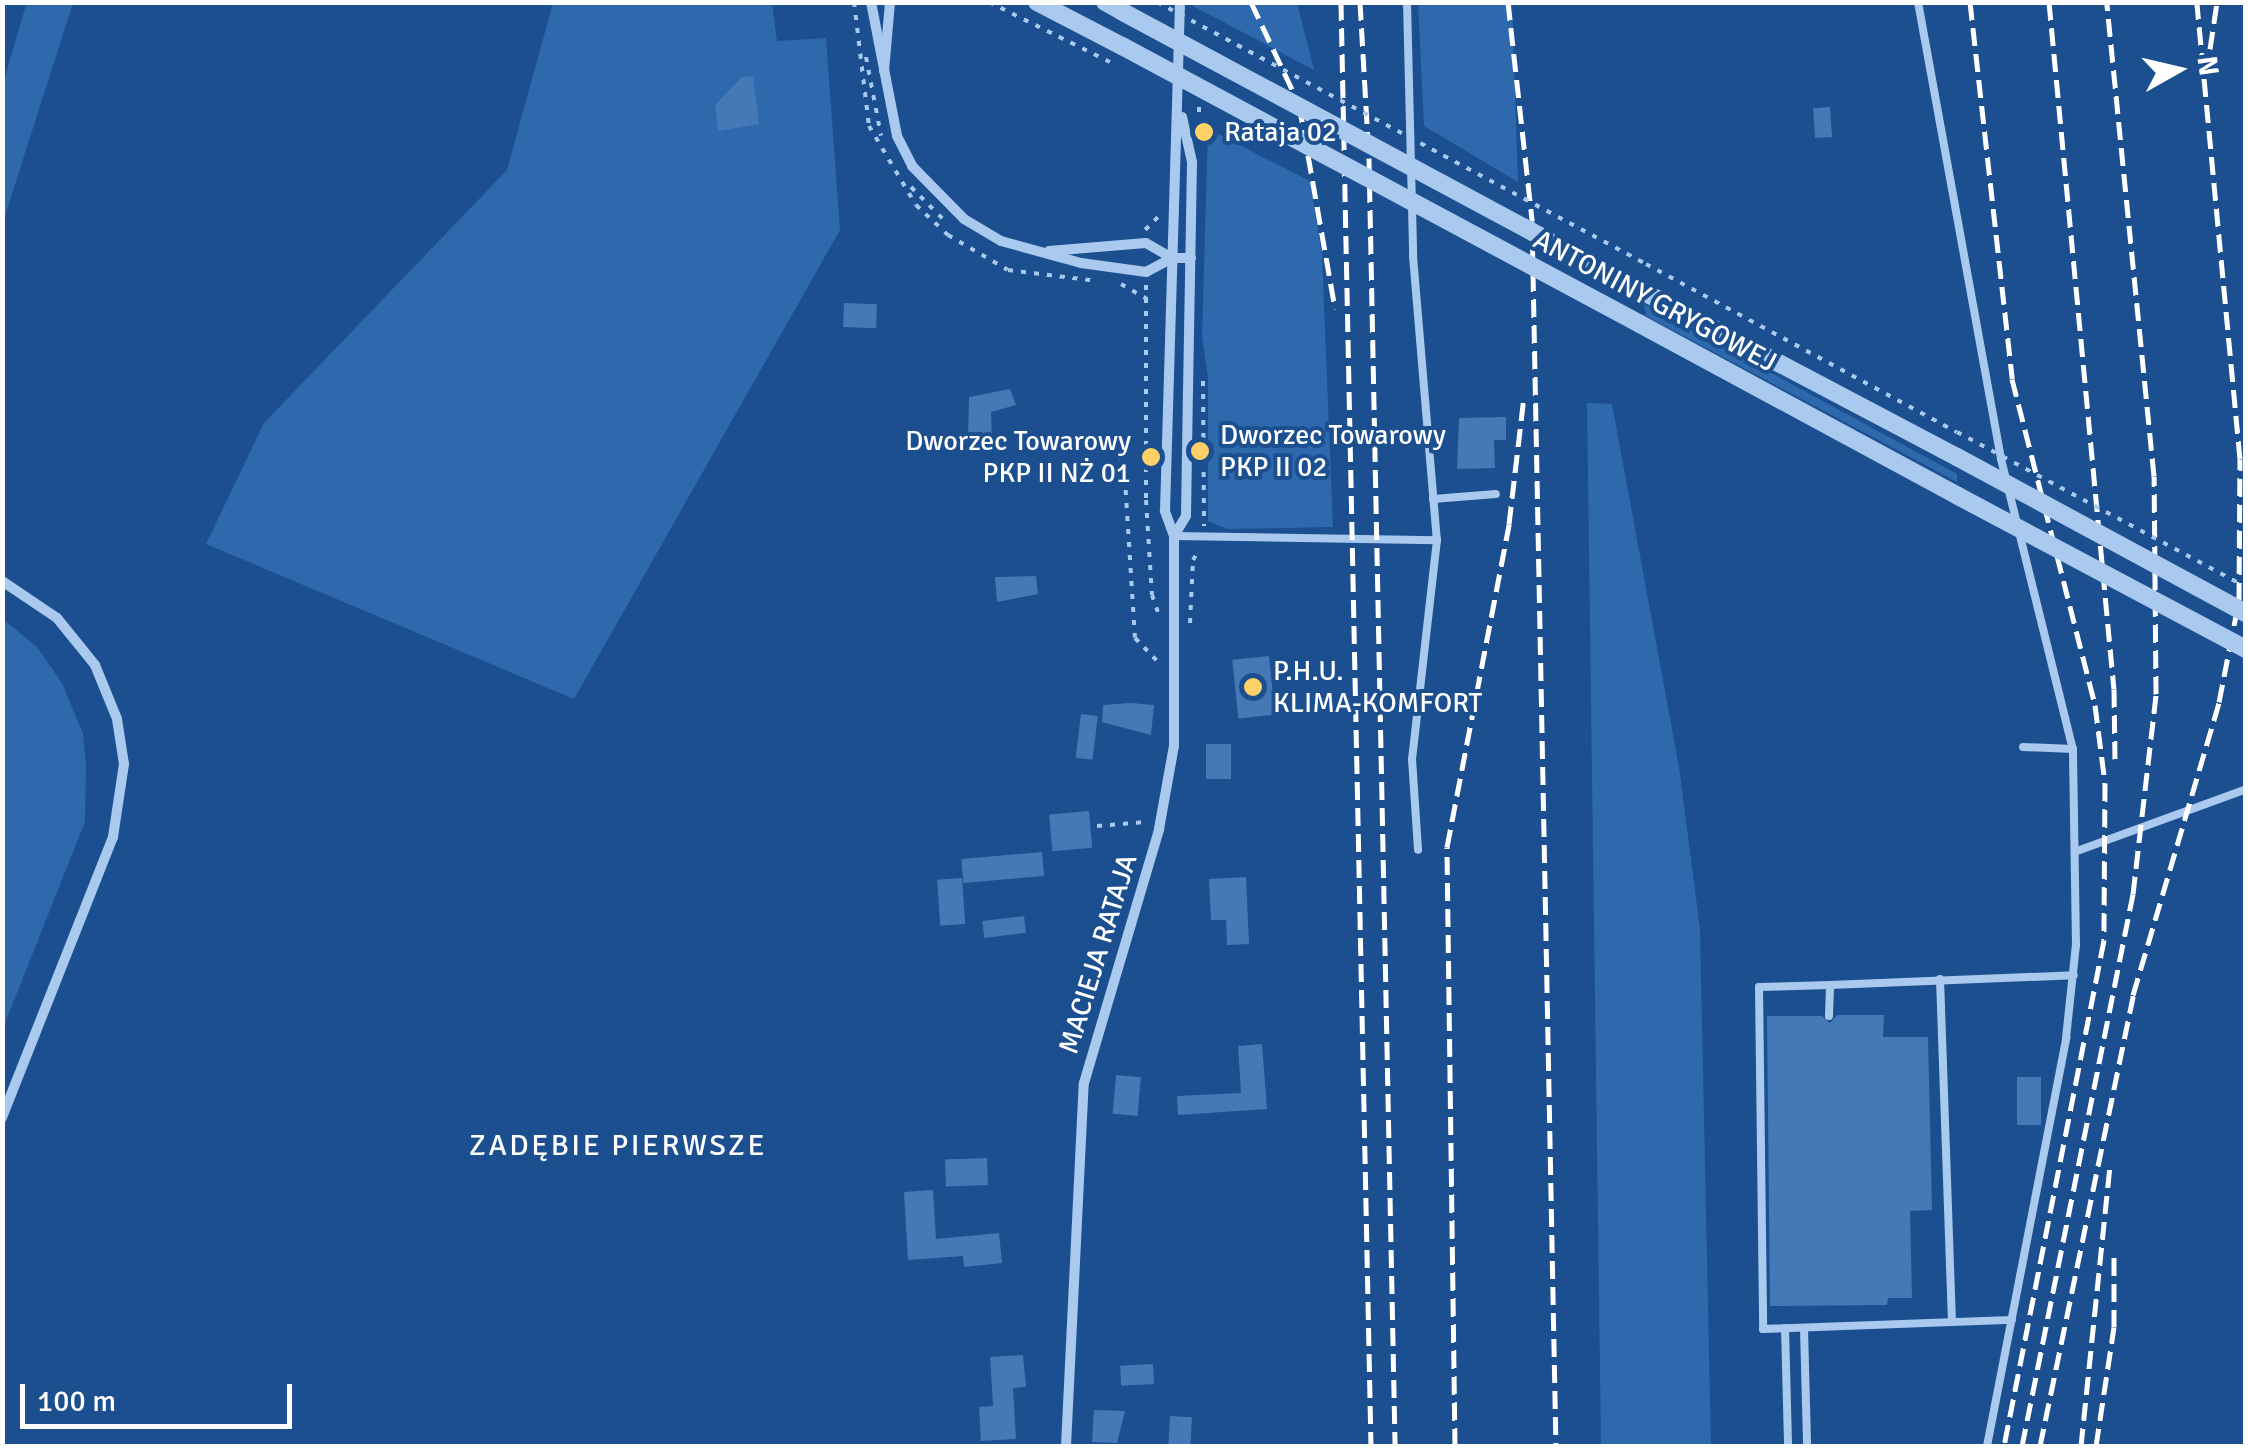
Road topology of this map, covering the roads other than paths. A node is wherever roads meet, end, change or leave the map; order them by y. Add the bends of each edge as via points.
1 (871, 2) edge
2 (890, 2) edge
3 (1037, 2) edge
4 (1180, 2) edge
5 (1407, 2) edge
6 (1918, 2) edge
7 (1113, 7) edge
8 (882, 87) junction
9 (1180, 112) junction
10 (1026, 250) junction
11 (1172, 258) junction
12 (1191, 258) junction
13 (1496, 494) dead end
14 (1433, 499) junction
15 (1174, 536) junction
16 (1437, 540) junction
17 (2, 582) edge
18 (2246, 613) edge
19 (2246, 649) edge
20 (2023, 747) dead end
21 (2073, 749) junction
22 (2246, 788) edge
23 (1418, 850) dead end
24 (2077, 851) junction
25 (2074, 974) junction
26 (1940, 979) junction
27 (1830, 985) junction
28 (1829, 1016) dead end
29 (2, 1118) edge
30 (2012, 1320) junction
31 (1952, 1322) junction
32 (1785, 1328) junction
33 (1804, 1328) junction
34 (1066, 1446) edge
35 (1788, 1446) edge
36 (1807, 1446) edge
37 (1987, 1446) edge

1 - 8 street
2 - 8 street
3 - 19 street, ANTONINY GRYGOWEJ, bridge
4 - 9 street, MACIEJA RATAJA
5 - 14 lane via 1413,256
6 - 21 lane via 2001,459
7 - 18 street, ANTONINY GRYGOWEJ, bridge
8 - 10 street via 897,136 922,177 980,230
9 - 11 street, MACIEJA RATAJA
9 - 12 street, MACIEJA RATAJA via 1192,162
10 - 11 street via 1082,252 1146,243
10 - 11 street via 1146,272
11 - 12 street
11 - 15 street, MACIEJA RATAJA via 1166,511
12 - 15 street, MACIEJA RATAJA via 1186,516
13 - 14 lane
14 - 16 lane
15 - 16 lane
15 - 34 street, MACIEJA RATAJA via 1175,720 1161,820 1084,1083
16 - 23 lane via 1412,759
17 - 29 street via 57,618 95,665 117,719 124,764 113,837
20 - 21 lane
21 - 24 lane
22 - 24 lane
24 - 25 lane
25 - 26 lane
25 - 30 lane
26 - 27 lane
26 - 31 lane
27 - 28 lane
27 - 32 lane via 1758,987 1763,1328
30 - 31 lane
30 - 37 lane
31 - 33 lane
32 - 33 lane
32 - 35 lane
33 - 36 lane

